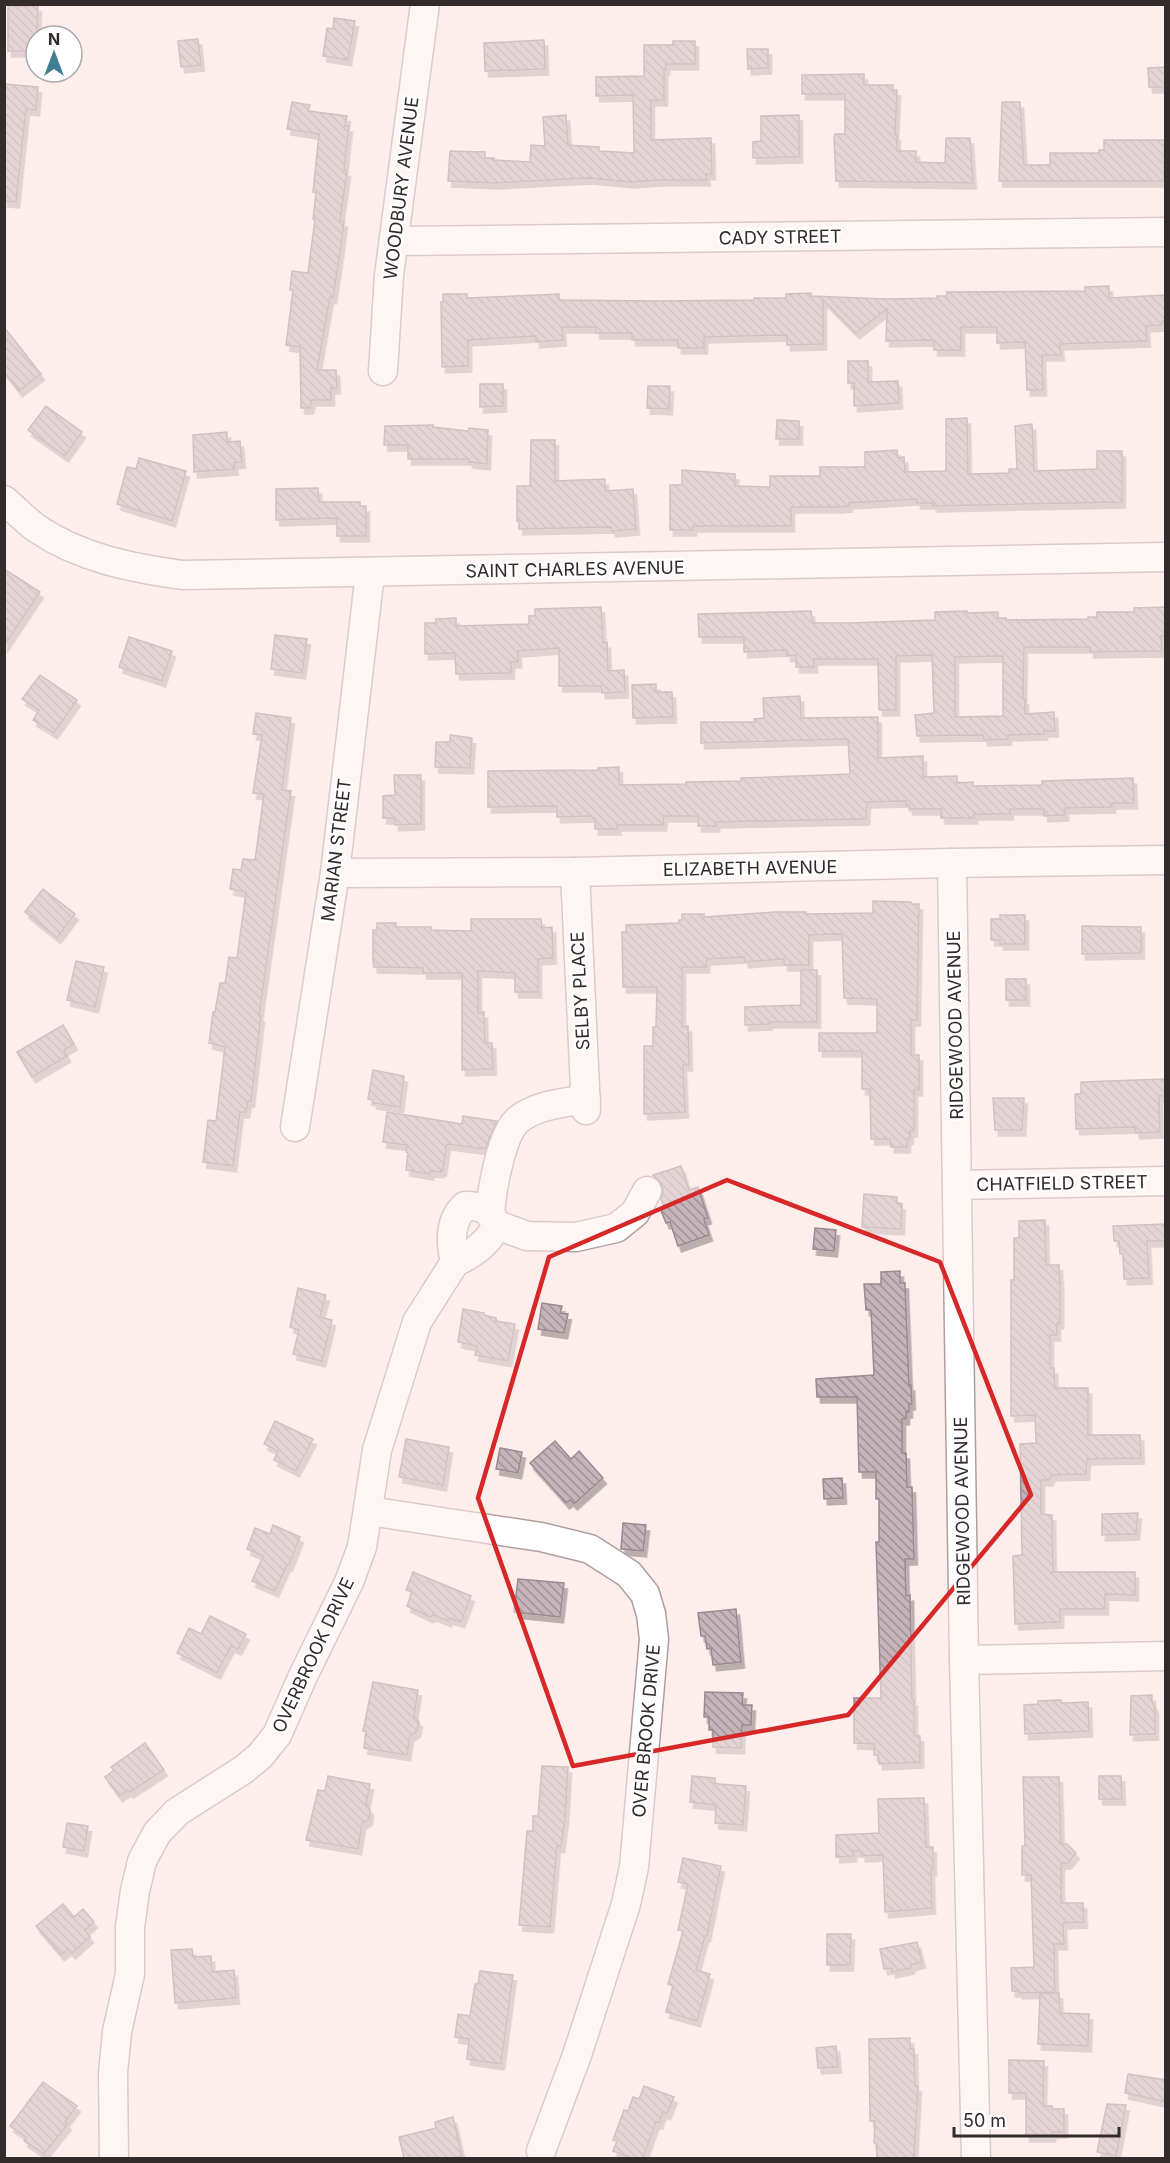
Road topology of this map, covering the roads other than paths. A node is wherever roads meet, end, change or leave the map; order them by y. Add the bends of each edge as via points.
1 (425, 4) edge
2 (1166, 232) edge
3 (394, 241) junction
4 (383, 371) dead end
5 (4, 500) edge
6 (1166, 557) edge
7 (370, 573) junction
8 (1166, 860) edge
9 (952, 863) junction
10 (575, 872) junction
11 (335, 873) junction
12 (295, 1127) dead end
13 (1166, 1181) edge
14 (958, 1185) junction
15 (647, 1191) dead end
16 (493, 1218) junction
17 (455, 1262) junction
18 (369, 1511) junction
19 (1166, 1656) edge
20 (964, 1660) junction
21 (541, 2151) dead end
22 (106, 2155) edge
23 (976, 2158) edge

1 - 3 street, WOODBURY AVENUE
2 - 3 street, CADY STREET
3 - 4 street, WOODBURY AVENUE
5 - 7 street, SAINT CHARLES AVENUE via 36,528 83,553 129,568 183,575
6 - 7 street, SAINT CHARLES AVENUE
7 - 11 street, MARIAN STREET
8 - 9 street, ELIZABETH AVENUE
9 - 10 street, ELIZABETH AVENUE
9 - 14 street, RIDGEWOOD AVENUE
10 - 11 street, ELIZABETH AVENUE
10 - 16 street, SELBY PLACE via 586,1105 551,1106 517,1120 504,1145 492,1192
11 - 12 street, MARIAN STREET
13 - 14 street, CHATFIELD STREET
14 - 20 street, RIDGEWOOD AVENUE
15 - 16 street via 635,1213 616,1228 576,1237 527,1236
16 - 17 street via 491,1236 468,1257
16 - 17 street via 478,1206 465,1206 456,1214 451,1229
17 - 18 street, OVERBROOK DRIVE via 417,1322 377,1450
18 - 21 street, OVER BROOK DRIVE via 541,1537 590,1549 630,1574 645,1594 651,1614 654,1639 634,1867 577,2055
18 - 22 street, OVERBROOK DRIVE via 349,1582 277,1735 243,1770 177,1812 157,1833 142,1861 130,1927 130,1974 117,2032
19 - 20 street
20 - 23 street, RIDGEWOOD AVENUE

